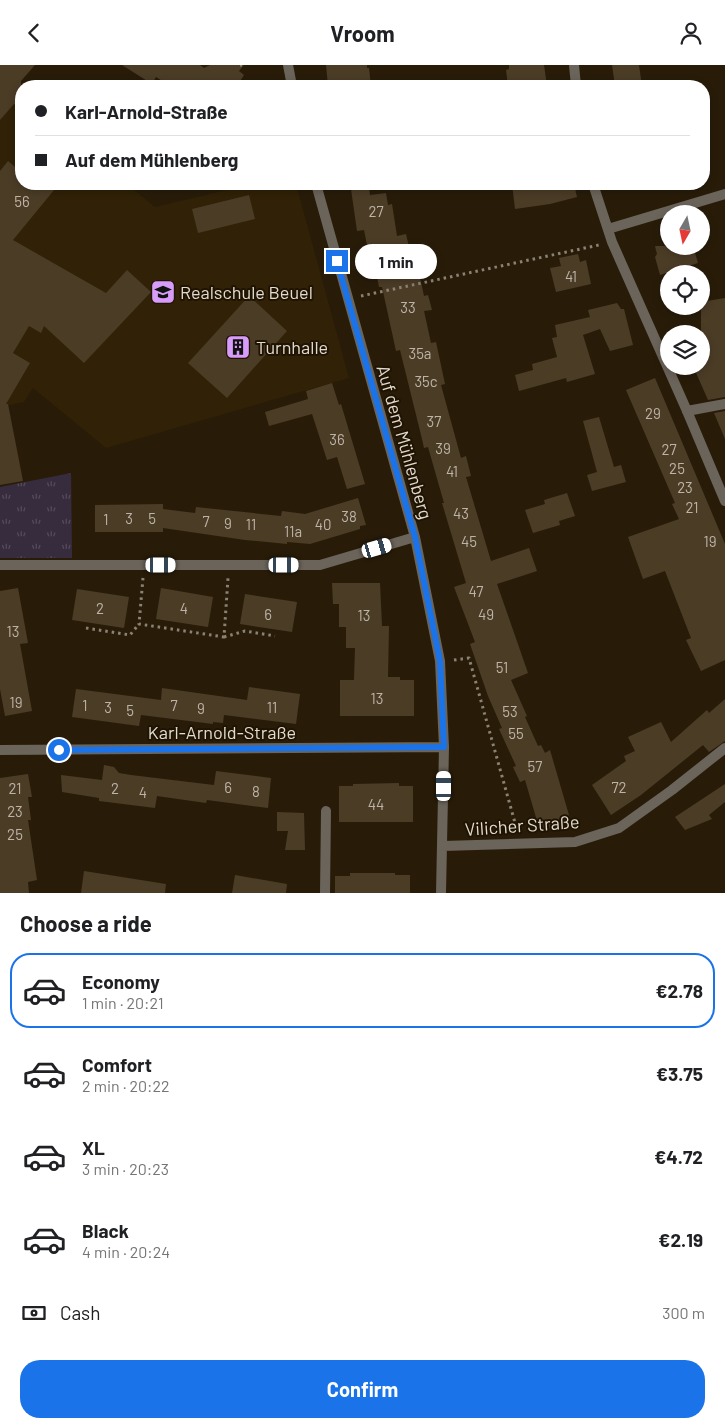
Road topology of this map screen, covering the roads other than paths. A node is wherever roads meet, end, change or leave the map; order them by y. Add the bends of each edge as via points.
1 (288, 65) edge
2 (574, 65) edge
3 (291, 80) edge
4 (575, 80) edge
5 (318, 190) edge
6 (595, 190) edge
7 (725, 194) edge
8 (608, 229) junction
9 (725, 404) edge
10 (688, 411) junction
11 (725, 501) edge
12 (415, 537) junction
13 (0, 565) edge
14 (444, 747) junction
15 (725, 748) edge
16 (0, 750) edge
17 (326, 811) dead end
18 (443, 846) junction
19 (325, 893) edge
20 (441, 893) edge

1 - 3 street
2 - 4 street
5 - 12 street, Auf dem Mühlenberg
6 - 8 street
7 - 8 street
8 - 10 street
9 - 10 street
10 - 11 street
12 - 13 street via 320,565
12 - 14 street, Auf dem Mühlenberg via 440,661
14 - 16 street, Karl-Arnold-Straße
14 - 18 street, Auf dem Mühlenberg
15 - 18 street, Vilicher Straße via 619,828 575,842
17 - 19 street
18 - 20 street, Auf dem Mühlenberg

